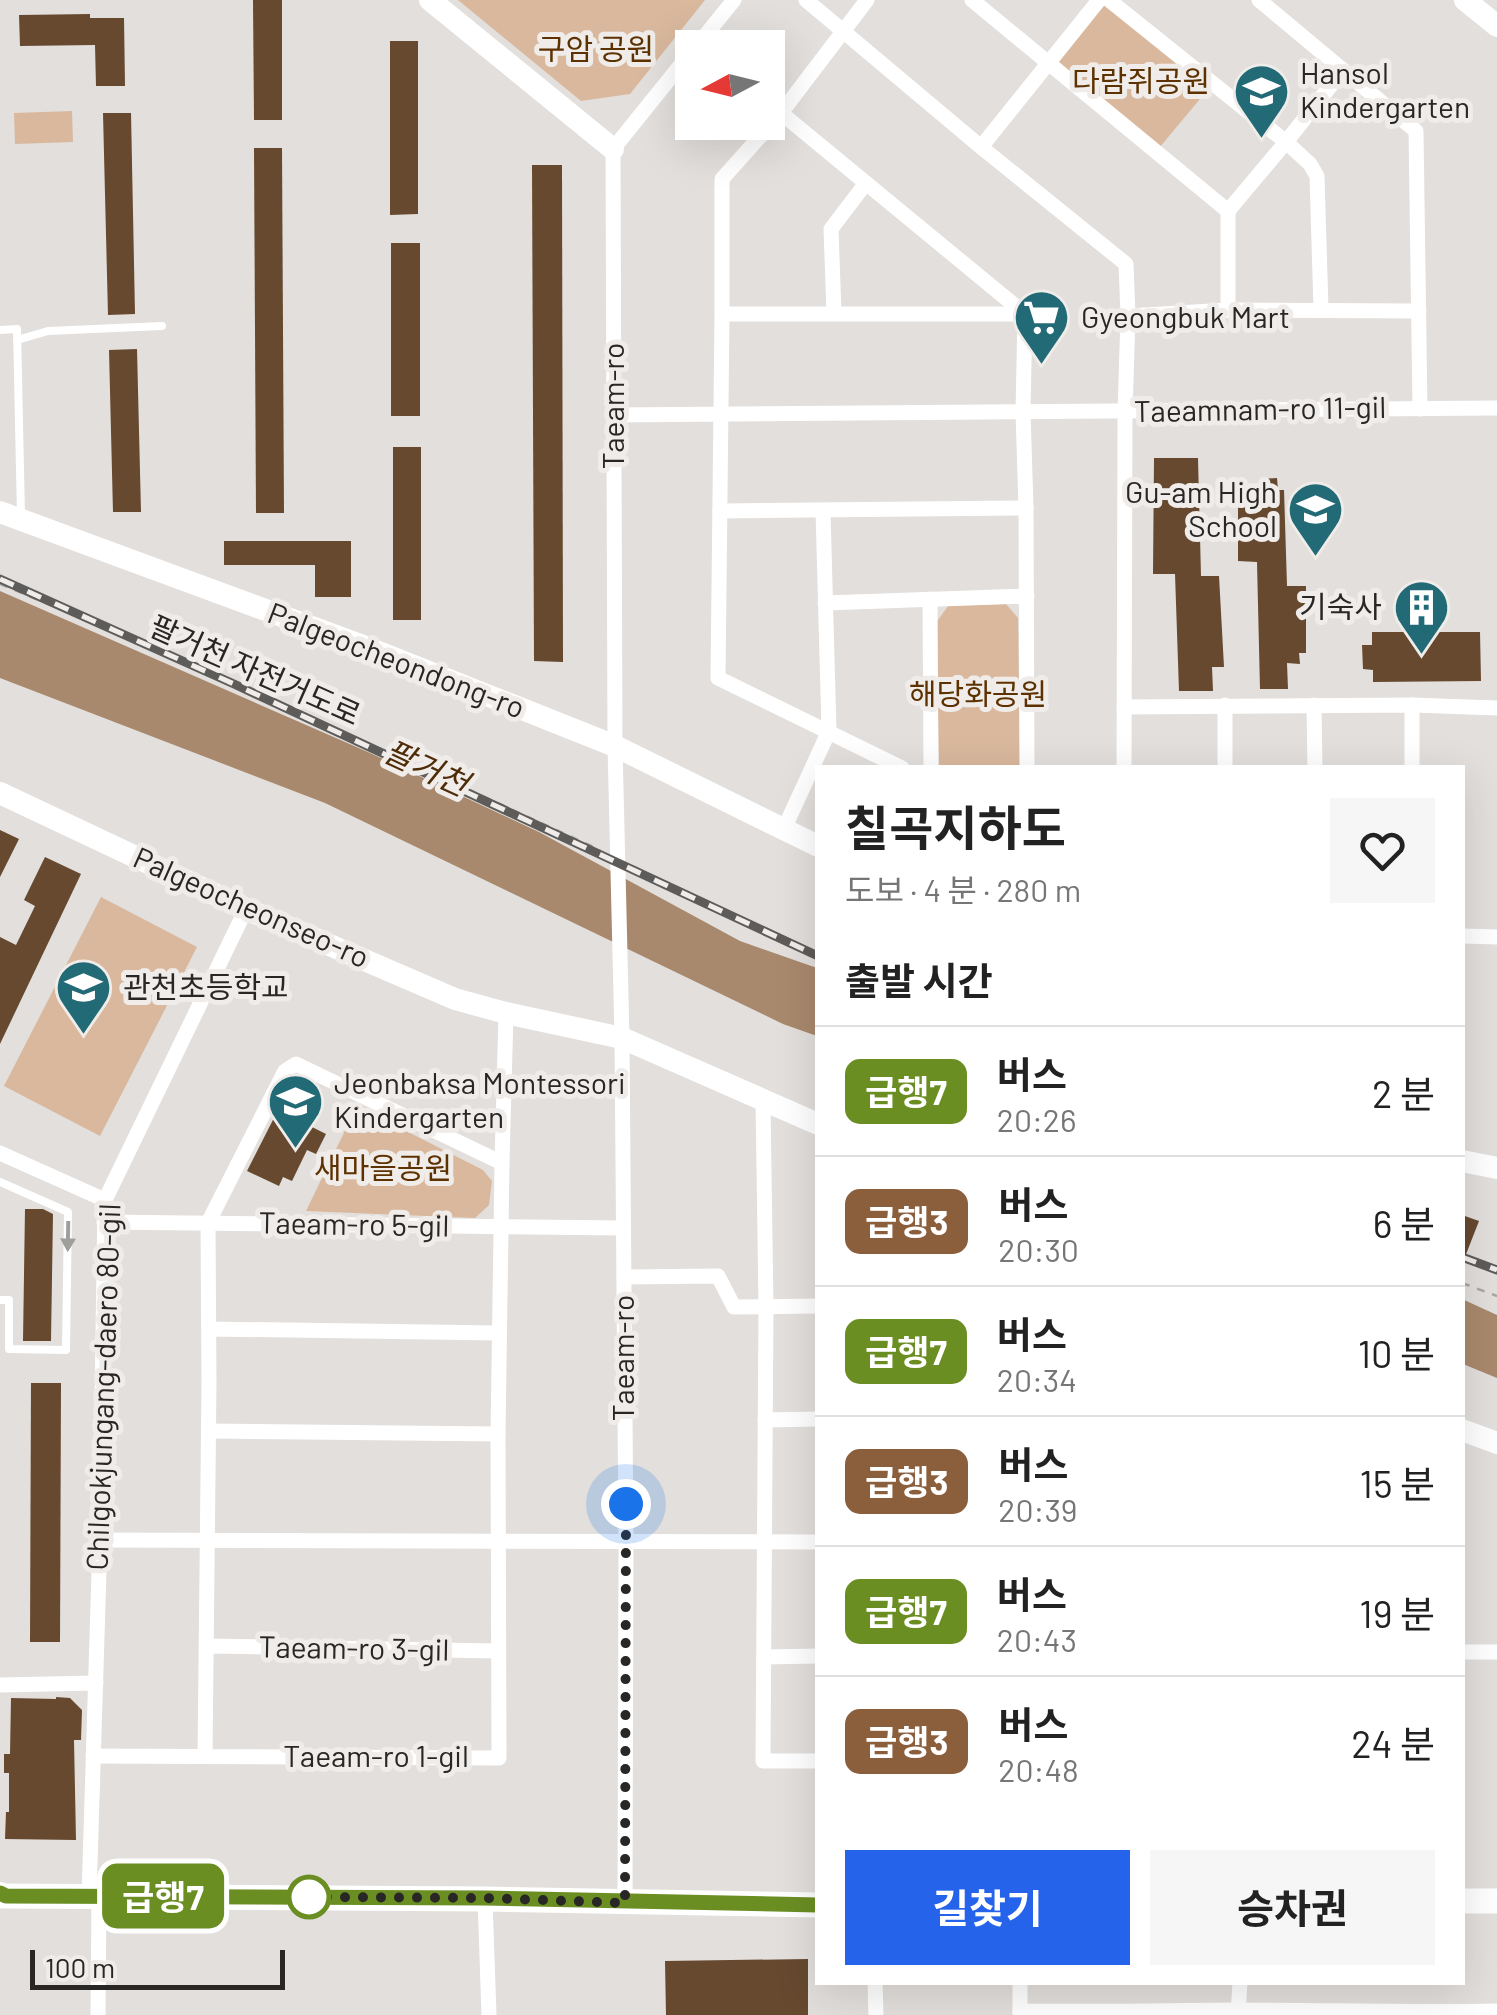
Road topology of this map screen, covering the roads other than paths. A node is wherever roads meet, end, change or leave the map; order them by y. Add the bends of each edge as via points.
1 (430, 0) edge
2 (734, 0) edge
3 (806, 0) edge
4 (868, 0) edge
5 (972, 0) edge
6 (1099, 0) edge
7 (1109, 0) edge
8 (1259, 0) edge
9 (1466, 0) edge
10 (1497, 26) edge
11 (710, 30) edge
12 (843, 31) junction
13 (1049, 63) junction
14 (1343, 70) junction
15 (675, 73) edge
16 (785, 106) edge
17 (785, 117) edge
18 (756, 140) edge
19 (1286, 142) junction
20 (980, 147) junction
21 (613, 150) junction
22 (866, 182) junction
23 (1228, 210) junction
24 (1321, 309) junction
25 (1228, 310) junction
26 (1419, 311) junction
27 (834, 313) junction
28 (722, 314) junction
29 (1025, 314) junction
30 (1128, 316) junction
31 (162, 326) dead end
32 (0, 330) edge
33 (18, 340) junction
34 (1497, 408) edge
35 (1420, 409) junction
36 (1022, 412) junction
37 (1125, 412) junction
38 (722, 414) junction
39 (614, 415) junction
40 (1026, 508) junction
41 (823, 511) junction
42 (720, 512) junction
43 (11, 516) edge
44 (1027, 596) junction
45 (930, 599) junction
46 (825, 603) junction
47 (1412, 704) junction
48 (1224, 705) junction
49 (1314, 705) junction
50 (1124, 707) junction
51 (1497, 708) edge
52 (829, 731) junction
53 (614, 746) junction
54 (896, 765) edge
55 (931, 765) edge
56 (1027, 765) edge
57 (1124, 765) edge
58 (1225, 765) edge
59 (1314, 765) edge
60 (1412, 765) edge
61 (0, 793) edge
62 (784, 829) junction
63 (815, 844) edge
64 (246, 909) junction
65 (1465, 936) edge
66 (1497, 937) edge
67 (506, 1013) junction
68 (622, 1038) junction
69 (763, 1102) junction
70 (815, 1123) edge
71 (0, 1153) edge
72 (1465, 1162) edge
73 (502, 1163) junction
74 (1497, 1168) edge
75 (0, 1182) edge
76 (104, 1200) junction
77 (104, 1222) junction
78 (208, 1223) junction
79 (499, 1228) junction
80 (623, 1228) junction
81 (624, 1277) junction
82 (0, 1300) edge
83 (766, 1306) junction
84 (815, 1306) edge
85 (209, 1329) junction
86 (498, 1333) junction
87 (765, 1420) junction
88 (815, 1420) edge
89 (209, 1431) junction
90 (1465, 1431) edge
91 (498, 1434) junction
92 (1497, 1443) edge
93 (100, 1540) junction
94 (208, 1540) junction
95 (498, 1541) junction
96 (626, 1542) junction
97 (764, 1542) junction
98 (815, 1542) edge
99 (208, 1646) junction
100 (498, 1651) junction
101 (1465, 1652) edge
102 (1497, 1652) edge
103 (815, 1656) edge
104 (764, 1657) junction
105 (96, 1683) junction
106 (0, 1685) edge
107 (94, 1756) junction
108 (206, 1756) junction
109 (815, 1761) edge
110 (1, 1896) edge
111 (94, 1896) junction
112 (485, 1898) junction
113 (1465, 1901) edge
114 (1497, 1901) edge
115 (625, 1903) junction
116 (815, 1906) edge
117 (875, 1985) edge
118 (1020, 1985) edge
119 (1240, 1985) edge
120 (1497, 2011) edge
121 (1238, 2012) edge
122 (1020, 2013) edge
123 (1313, 2013) edge
124 (1126, 2014) edge
125 (1401, 2014) edge
126 (98, 2015) edge
127 (489, 2015) edge
128 (876, 2015) edge

1 - 21 main road
2 - 11 street
3 - 12 street
4 - 12 street
5 - 13 street
6 - 13 street
7 - 19 street
8 - 14 street
9 - 10 main road
12 - 16 street
12 - 20 street
13 - 20 street
13 - 23 street
14 - 19 street
14 - 26 street via 1416,131
15 - 21 street
17 - 22 street
18 - 28 street via 722,179
19 - 23 street
19 - 24 street via 1318,176
20 - 30 street via 1126,264
21 - 39 street, Taeam-ro
22 - 27 street via 831,229
22 - 29 street
23 - 25 street
24 - 25 street
24 - 26 street
25 - 30 street
26 - 35 street
27 - 28 street
27 - 29 street
28 - 38 street
29 - 36 street
30 - 37 street
31 - 33 lane via 48,332
32 - 33 lane via 17,329
33 - 43 lane
34 - 35 street, Taeamnam-ro 11-gil
35 - 37 street, Taeamnam-ro 11-gil
36 - 37 street, Taeamnam-ro 11-gil
36 - 38 street, Taeamnam-ro 11-gil
36 - 40 street
37 - 50 street
38 - 39 street, Taeamnam-ro 11-gil
38 - 42 street
39 - 53 street, Taeam-ro
40 - 41 street
40 - 44 street
41 - 42 street
41 - 46 street
42 - 52 street via 718,678
43 - 53 main road, Palgeocheondong-ro
44 - 45 street
44 - 56 street
45 - 46 street
45 - 55 street
46 - 52 street
47 - 49 street
47 - 51 street
47 - 60 street
48 - 49 street
48 - 50 street
48 - 58 street
49 - 59 street
50 - 57 street
52 - 54 street
52 - 62 street
53 - 62 main road, Palgeocheondong-ro
53 - 68 street, Taeam-ro
61 - 64 main road, Palgeocheonseo-ro
62 - 63 main road, Palgeocheondong-ro
64 - 67 main road, Palgeocheonseo-ro via 455,998
64 - 76 street, Chilgokjungang-daero 80-gil
65 - 66 street
67 - 68 main road, Palgeocheonseo-ro
67 - 73 street
68 - 69 main road, Palgeocheonseo-ro
68 - 80 street, Taeam-ro
69 - 70 main road, Palgeocheonseo-ro
69 - 83 street
71 - 76 street
72 - 74 main road
73 - 78 street, Taeam-ro 5-gil via 296,1064 285,1071
73 - 79 street
75 -> 82 lane via 68,1212 66,1350 9,1350 9,1300
76 - 77 street, Chilgokjungang-daero 80-gil
77 - 78 street, Taeam-ro 5-gil
77 - 93 street, Chilgokjungang-daero 80-gil
78 - 79 street, Taeam-ro 5-gil
78 - 85 street, Taeam-ro 5-gil
79 - 80 street, Taeam-ro 5-gil
79 - 86 street
80 - 81 street, Taeam-ro
81 - 83 street via 718,1276 734,1307
81 - 96 street, Taeam-ro
83 - 84 street
83 - 87 street
85 - 86 street
85 - 89 street, Taeam-ro 5-gil
86 - 91 street
87 - 88 street
87 - 97 street
89 - 91 street
89 - 94 street
90 - 92 main road
91 - 95 street
93 - 94 street
93 - 105 street, Chilgokjungang-daero 80-gil
94 - 95 street
94 - 99 street
95 - 96 street
95 - 100 street
96 - 97 street
96 - 115 street, Taeam-ro
97 - 98 street
97 - 104 street
99 - 100 street, Taeam-ro 3-gil
99 - 108 street
100 - 108 street, Taeam-ro 1-gil via 499,1758
101 - 102 street
103 - 104 street
104 - 109 street via 763,1761
105 - 106 street
105 - 107 street, Chilgokjungang-daero 80-gil
107 - 108 street, Taeam-ro 1-gil
107 - 111 street, Chilgokjungang-daero 80-gil
110 - 111 main road
111 - 112 main road
111 - 126 street, Chilgokjungang-daero 80-gil
112 - 115 main road
112 - 127 street
113 - 114 main road
115 - 116 main road
117 - 128 street
118 - 122 street
119 - 121 street
120 - 125 street
121 - 123 street
121 - 124 street
122 - 124 street
123 - 125 street

